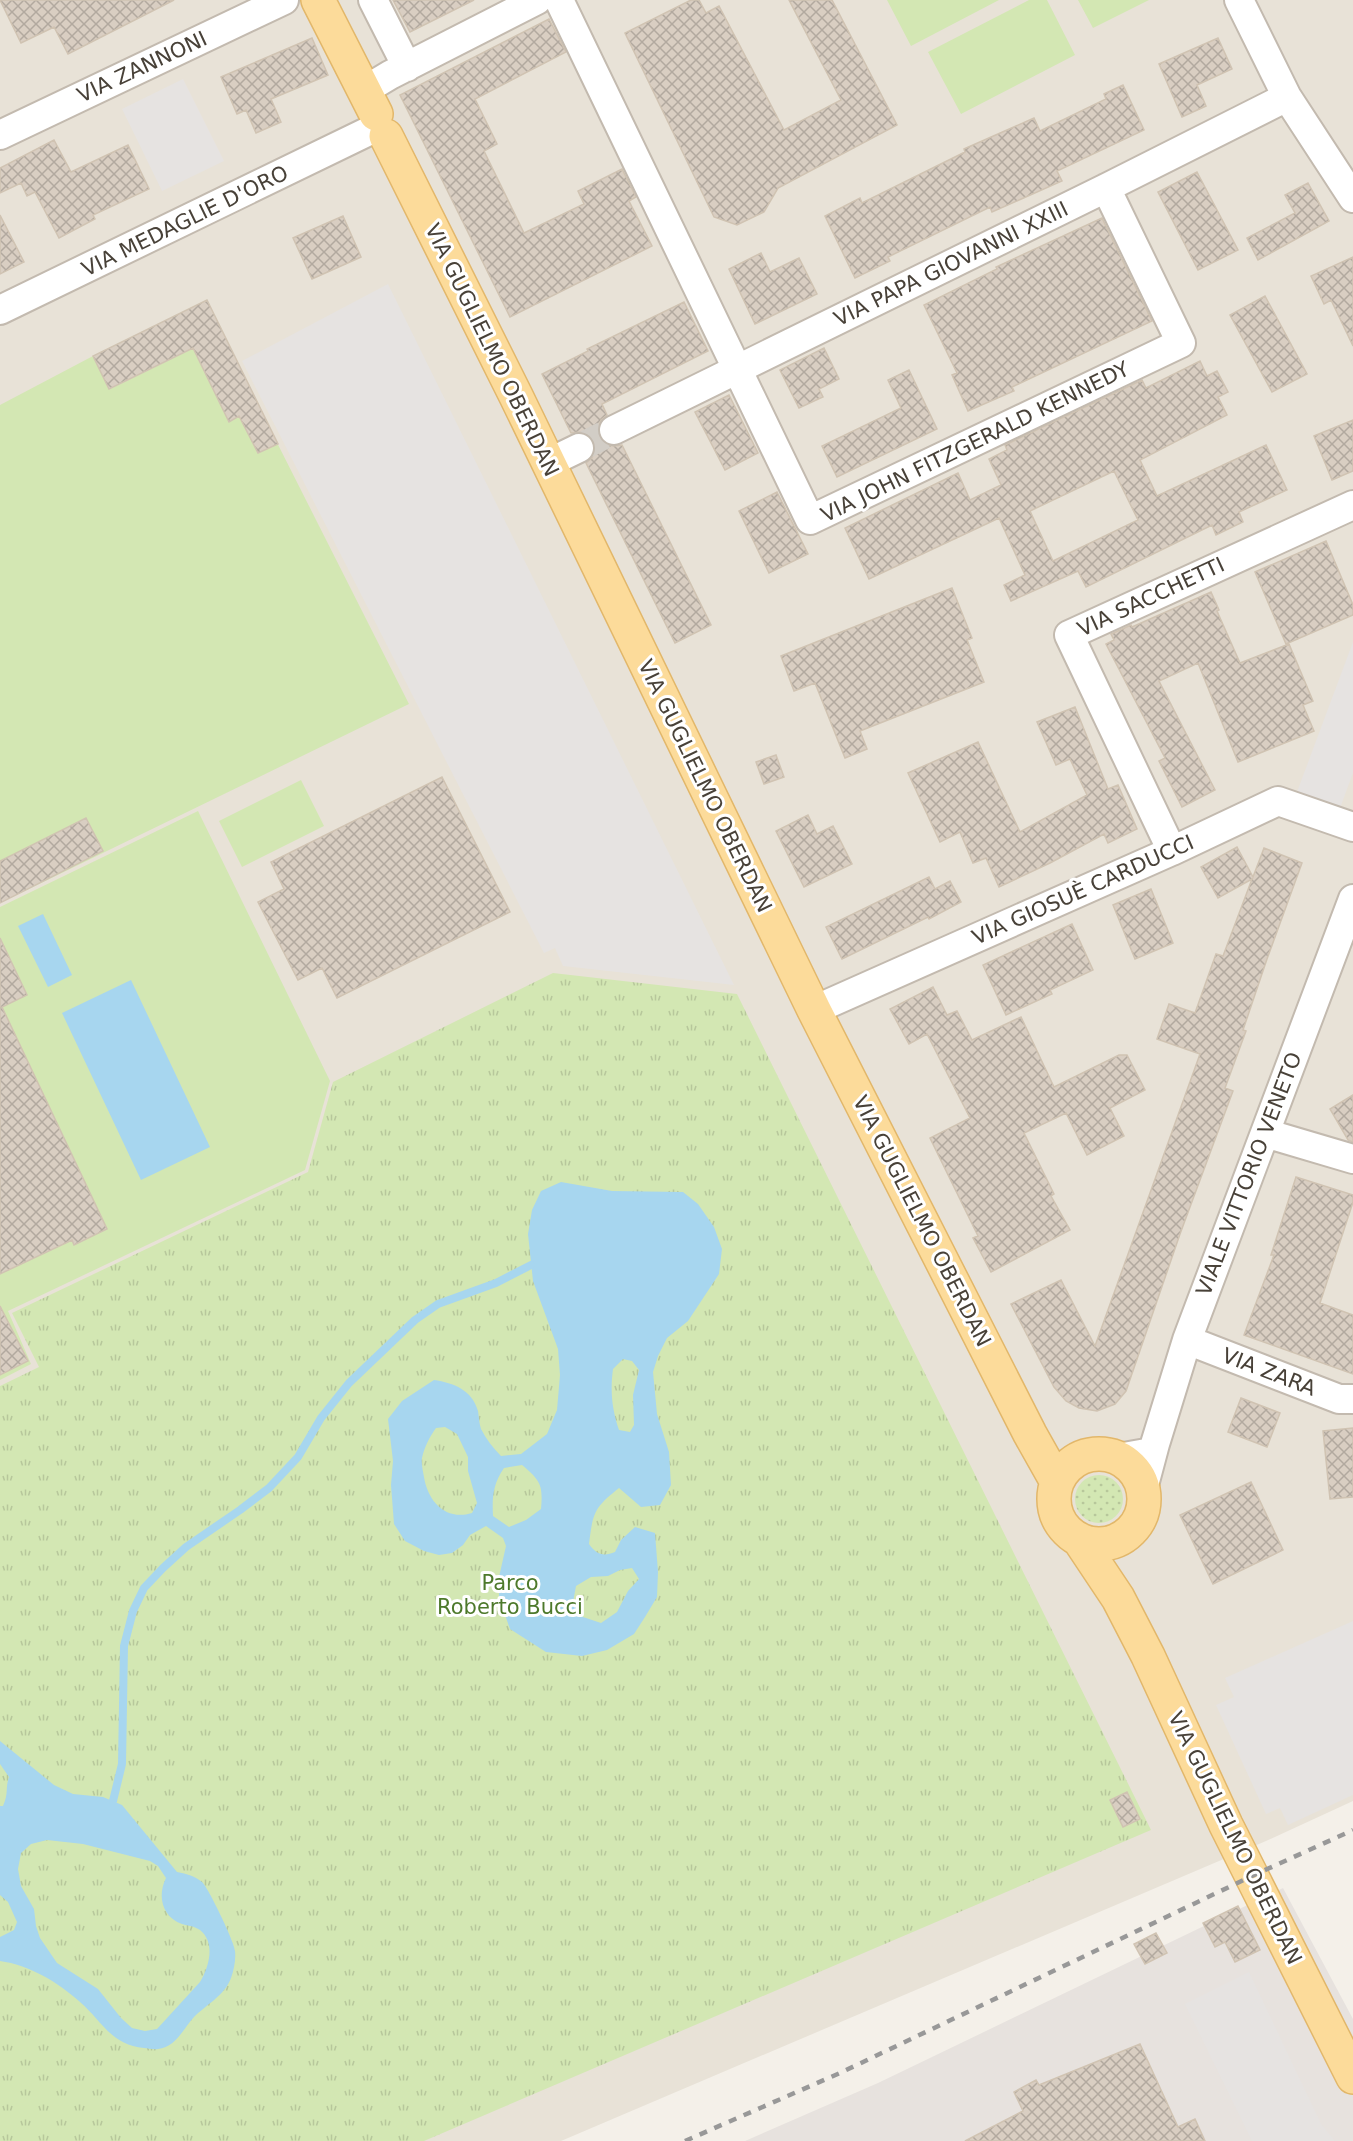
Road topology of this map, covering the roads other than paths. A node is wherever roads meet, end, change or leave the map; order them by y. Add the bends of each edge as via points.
1 (284, 0) edge
2 (318, 0) edge
3 (373, 0) edge
4 (537, 0) edge
5 (559, 0) edge
6 (1239, 0) edge
7 (407, 67) junction
8 (1287, 97) junction
9 (374, 118) junction
10 (0, 135) edge
11 (1106, 188) junction
12 (1353, 198) edge
13 (0, 310) edge
14 (736, 368) junction
15 (614, 430) tunnel mouth
16 (579, 448) tunnel mouth
17 (548, 462) junction
18 (1353, 505) edge
19 (1353, 827) edge
20 (1172, 851) junction
21 (1353, 899) edge
22 (814, 1010) junction
23 (1265, 1134) junction
24 (1353, 1159) edge
25 (1187, 1340) junction
26 (1353, 1399) edge
27 (1152, 1452) junction
28 (1118, 1458) junction
29 (1066, 1471) junction
30 (1143, 1489) junction
31 (1080, 1541) junction
32 (1114, 1542) junction
33 (1118, 1598) junction
34 (1353, 2077) edge

1 - 10 street, VIA ZANNONI
2 - 9 main road, VIA GUGLIELMO OBERDAN
3 - 7 street
4 - 7 street, VIA MEDAGLIE D'ORO
5 - 14 street, VIA JOHN FITZGERALD KENNEDY
6 - 8 street
7 - 9 street, VIA MEDAGLIE D'ORO
8 - 11 street, VIA PAPA GIOVANNI XXIII
8 - 12 street
9 - 13 street, VIA MEDAGLIE D'ORO
9 - 17 main road, VIA GUGLIELMO OBERDAN
11 - 14 street, VIA PAPA GIOVANNI XXIII
11 - 14 street, VIA JOHN FITZGERALD KENNEDY via 1181,343 810,520
14 - 15 street, VIA PAPA GIOVANNI XXIII
16 - 17 street
17 - 22 main road, VIA GUGLIELMO OBERDAN
18 - 20 street, VIA SACCHETTI via 1069,635
19 - 20 street, VIA GIOSUÈ CARDUCCI via 1278,801
20 - 22 street, VIA GIOSUÈ CARDUCCI
21 - 23 street, VIALE VITTORIO VENETO
22 - 29 main road, VIA GUGLIELMO OBERDAN via 1030,1434
23 - 24 street
23 - 25 street, VIALE VITTORIO VENETO
25 - 26 street, VIA ZARA via 1339,1399
25 - 27 street, VIALE VITTORIO VENETO
27 - 28 street
27 - 30 street, VIALE VITTORIO VENETO
28 - 29 main road via 1088,1455
28 - 30 main road via 1138,1476
29 - 31 main road, VIA GUGLIELMO OBERDAN via 1054,1495 1055,1509 1064,1528
30 - 32 main road via 1143,1509 1135,1527
31 - 32 main road
31 - 33 main road, VIA GUGLIELMO OBERDAN
32 - 33 main road, VIA GUGLIELMO OBERDAN
33 - 34 main road, VIA GUGLIELMO OBERDAN via 1226,1825

